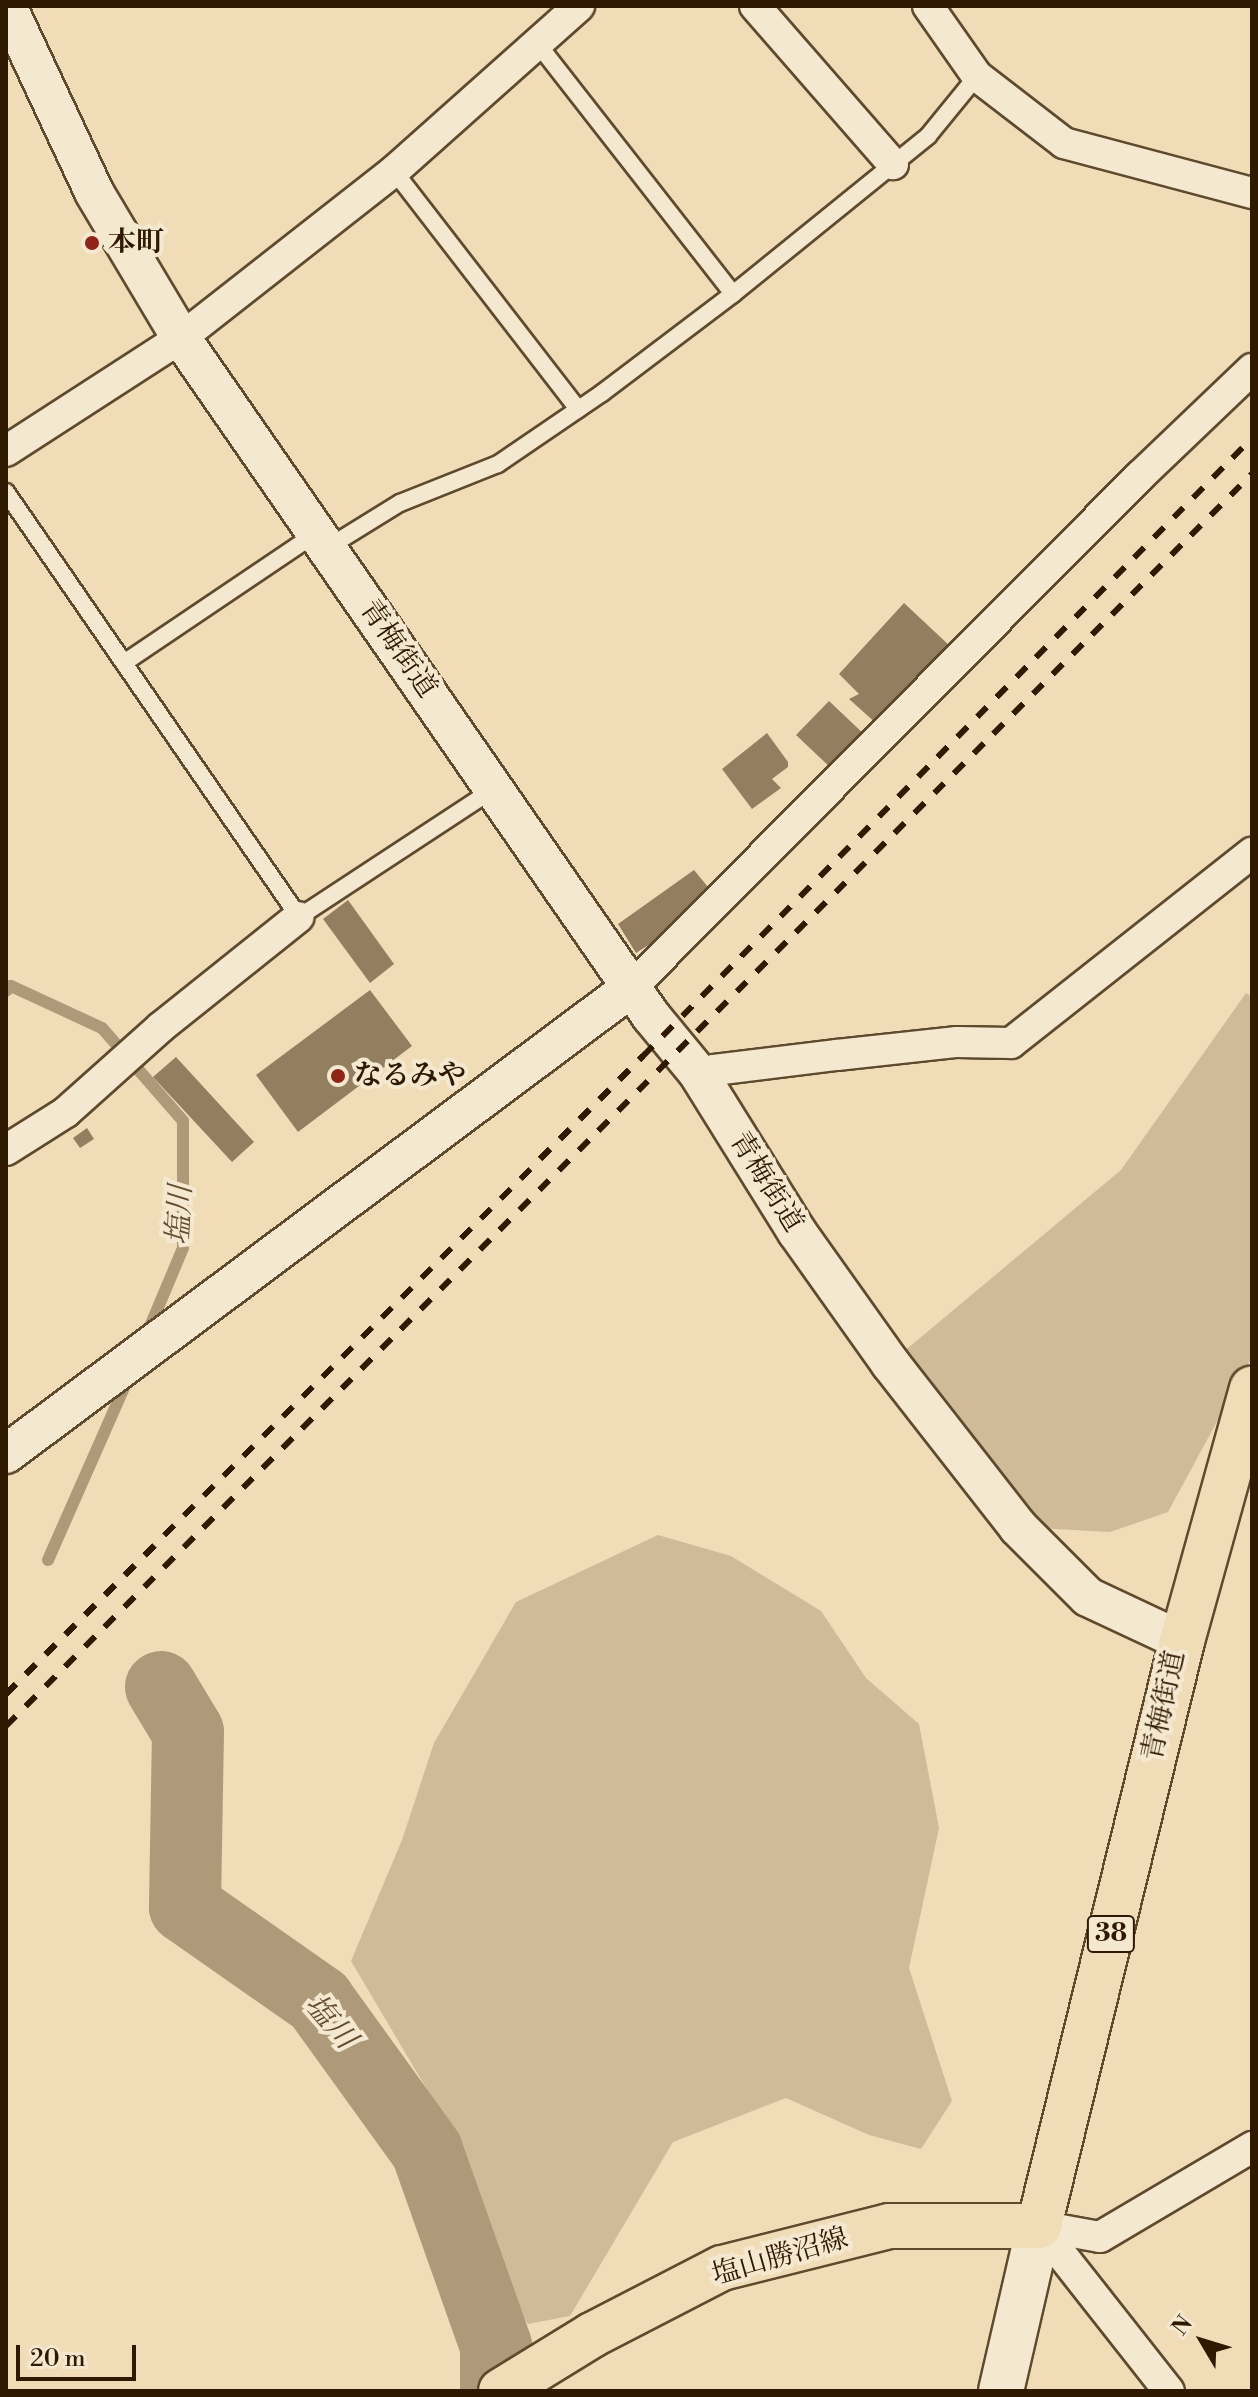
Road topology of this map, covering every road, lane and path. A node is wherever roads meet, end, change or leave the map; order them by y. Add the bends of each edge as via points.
1 (7, 6) edge
2 (579, 6) edge
3 (755, 6) edge
4 (928, 6) edge
5 (537, 43) junction
6 (977, 76) junction
7 (893, 164) junction
8 (394, 171) junction
9 (1252, 193) edge
10 (733, 294) junction
11 (181, 338) junction
12 (1252, 369) edge
13 (578, 409) junction
14 (6, 451) edge
15 (6, 492) edge
16 (322, 540) junction
17 (124, 663) junction
18 (495, 788) junction
19 (1252, 853) edge
20 (299, 917) junction
21 (632, 987) junction
22 (701, 1078) junction
23 (6, 1150) edge
24 (1252, 1389) edge
25 (12, 1450) edge
26 (1182, 1641) junction
27 (1252, 2147) edge
28 (1039, 2226) junction
29 (501, 2391) edge
30 (1001, 2391) edge
31 (1169, 2391) edge

1 - 11 street, 青梅街道 via 94,192
2 - 5 street
3 - 7 street
4 - 6 street
5 - 8 street
5 - 10 lane
6 - 7 lane via 928,136
6 - 9 street via 1064,143
7 - 10 lane
8 - 11 street
8 - 13 lane
10 - 13 lane
11 - 14 street
11 - 16 street, 青梅街道
12 - 21 street
13 - 16 lane via 498,464
15 - 17 lane
16 - 17 lane
16 - 18 street, 青梅街道
17 - 20 lane
18 - 20 lane
18 - 21 street, 青梅街道
19 - 22 street via 1011,1043 957,1042 837,1055 714,1070
20 - 23 street via 161,1027 66,1112
21 - 22 street, 青梅街道
21 - 25 street
22 - 26 street, 青梅街道 via 805,1244 1018,1527 1088,1597
24 - 26 main road, 38
26 - 28 main road, 青梅街道 / 38
27 - 28 street via 1100,2237
28 - 29 main road, 塩山勝沼線 via 889,2226 722,2268 592,2335
28 - 30 main road, 青梅街道
28 - 31 street

